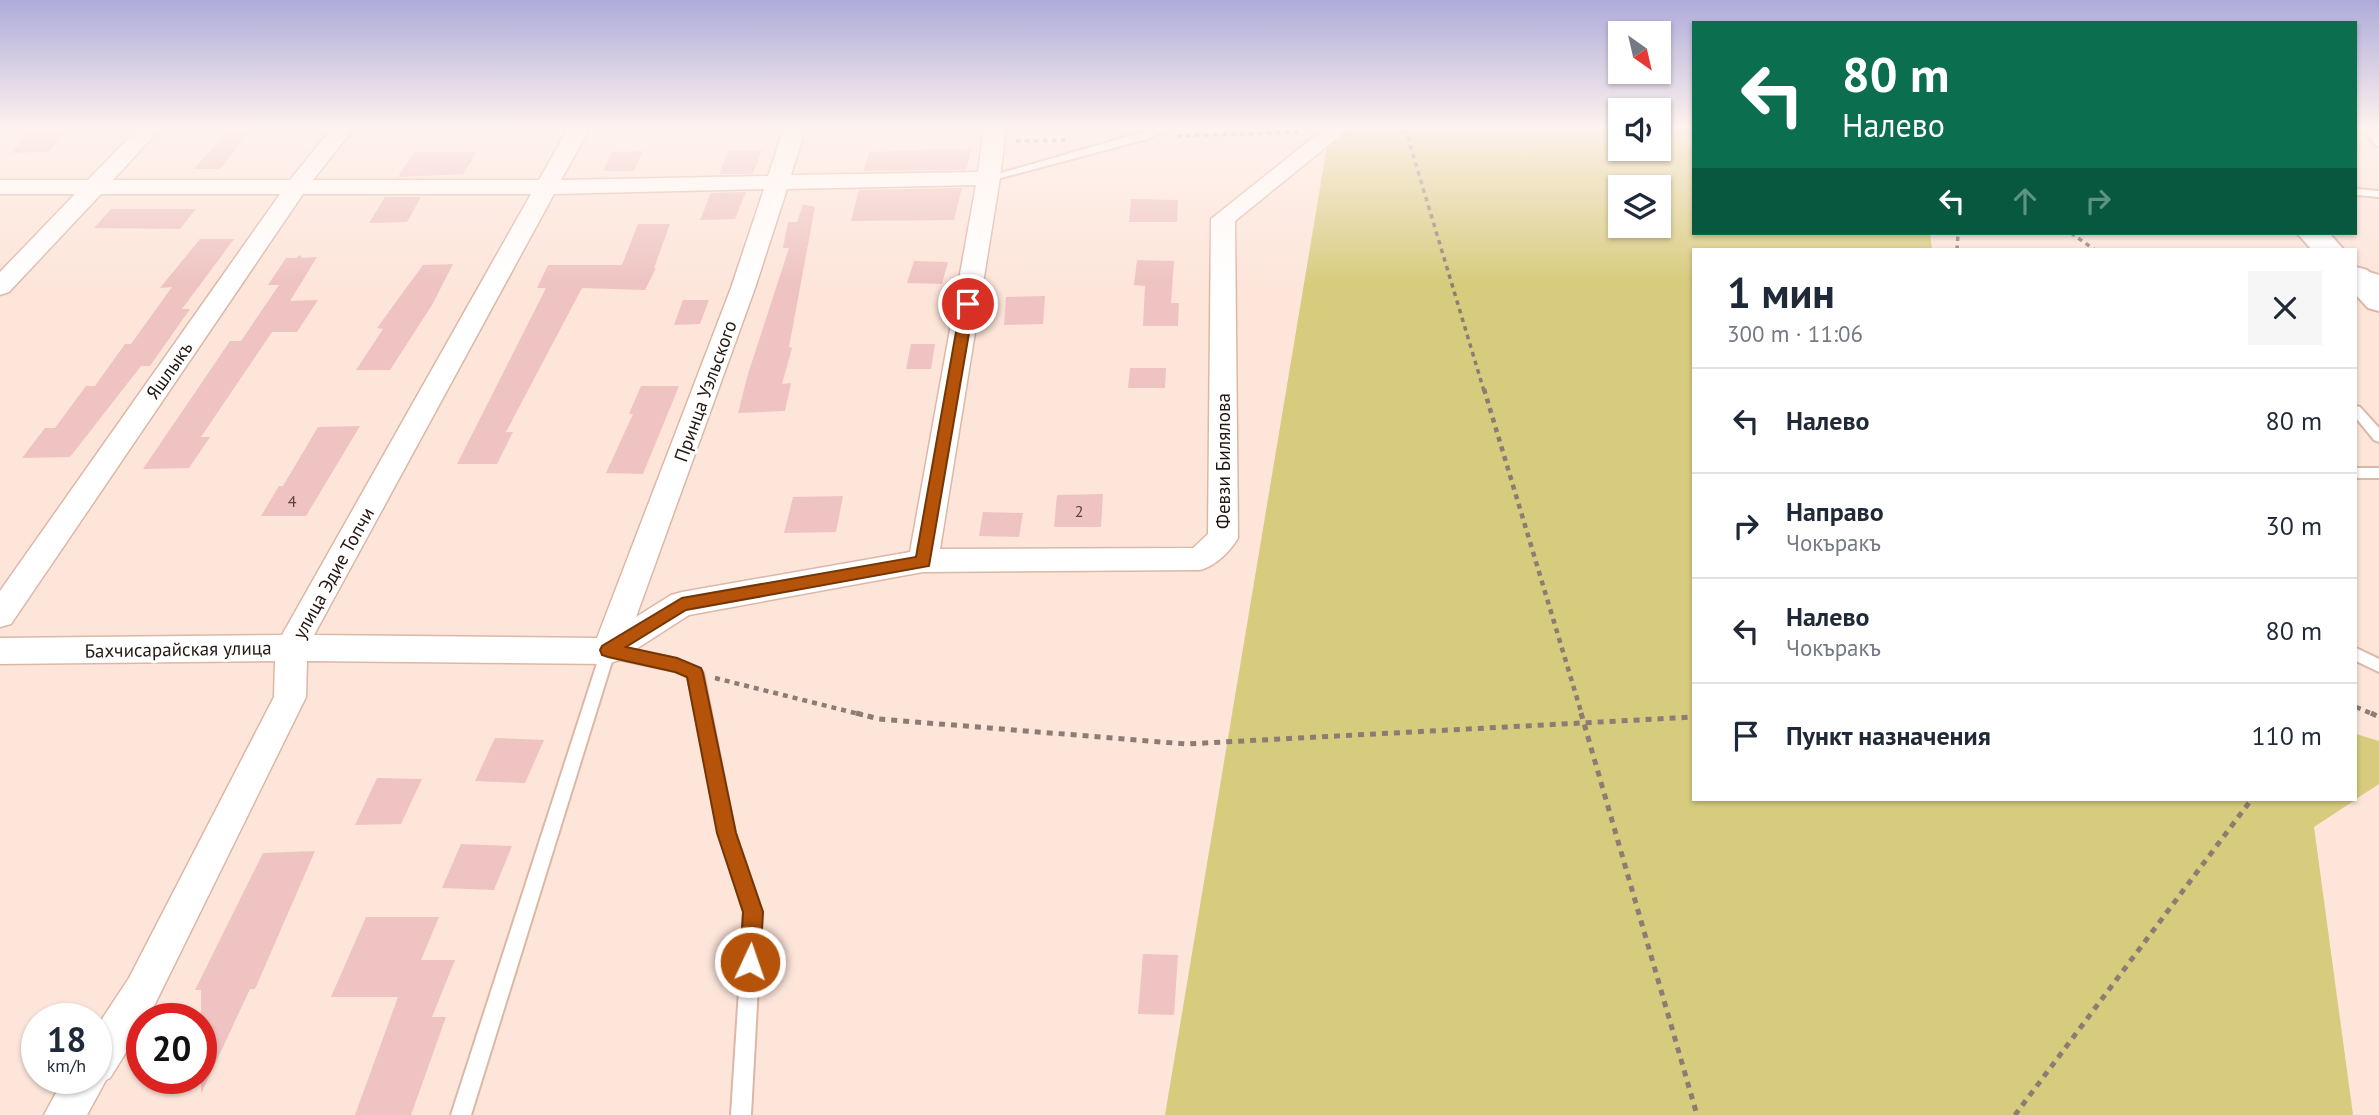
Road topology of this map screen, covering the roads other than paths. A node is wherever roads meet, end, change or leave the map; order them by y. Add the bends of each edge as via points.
1 (102, 180) edge
2 (302, 180) edge
3 (551, 180) edge
4 (779, 180) edge
5 (903, 180) edge
6 (989, 180) edge
7 (1273, 180) edge
8 (778, 183) junction
9 (297, 186) junction
10 (0, 187) edge
11 (96, 187) junction
12 (547, 187) junction
13 (2357, 192) edge
14 (2379, 194) edge
15 (2314, 235) edge
16 (2327, 248) edge
17 (2357, 275) edge
18 (2357, 276) edge
19 (2379, 279) edge
20 (0, 288) edge
21 (2379, 301) edge
22 (2357, 411) edge
23 (2379, 437) edge
24 (2379, 473) edge
25 (2357, 474) edge
26 (923, 561) junction
27 (0, 615) edge
28 (291, 648) junction
29 (608, 650) junction
30 (0, 651) edge
31 (2357, 655) edge
32 (2379, 666) edge
33 (112, 1039) edge
34 (78, 1094) edge
35 (64, 1115) edge
36 (461, 1115) edge
37 (741, 1115) edge

1 - 11 street
2 - 9 street, Яшлыкъ
3 - 12 street, улица Эдие Топчи
4 - 8 street, Принца Уэльского
5 - 8 street
6 - 26 street
7 - 26 street, Февзи Билялова via 1223,219 1223,538 1200,559
8 - 12 street
8 - 29 street, Принца Уэльского
9 - 11 street
9 - 12 street
9 - 27 street, Яшлыкъ
10 - 11 street
11 - 20 street
12 - 28 street, улица Эдие Топчи
13 - 14 lane
15 - 16 main road
17 - 19 lane
18 - 21 main road
22 - 23 lane
24 - 25 lane
26 - 29 street via 682,604
28 - 29 street, Бахчисарайская улица
28 - 30 street, Бахчисарайская улица
28 - 33 street, улица Эдие Топчи via 290,697 142,991
29 - 36 lane
29 - 37 lane via 695,673 727,833 753,912
31 - 32 lane
34 - 35 street

